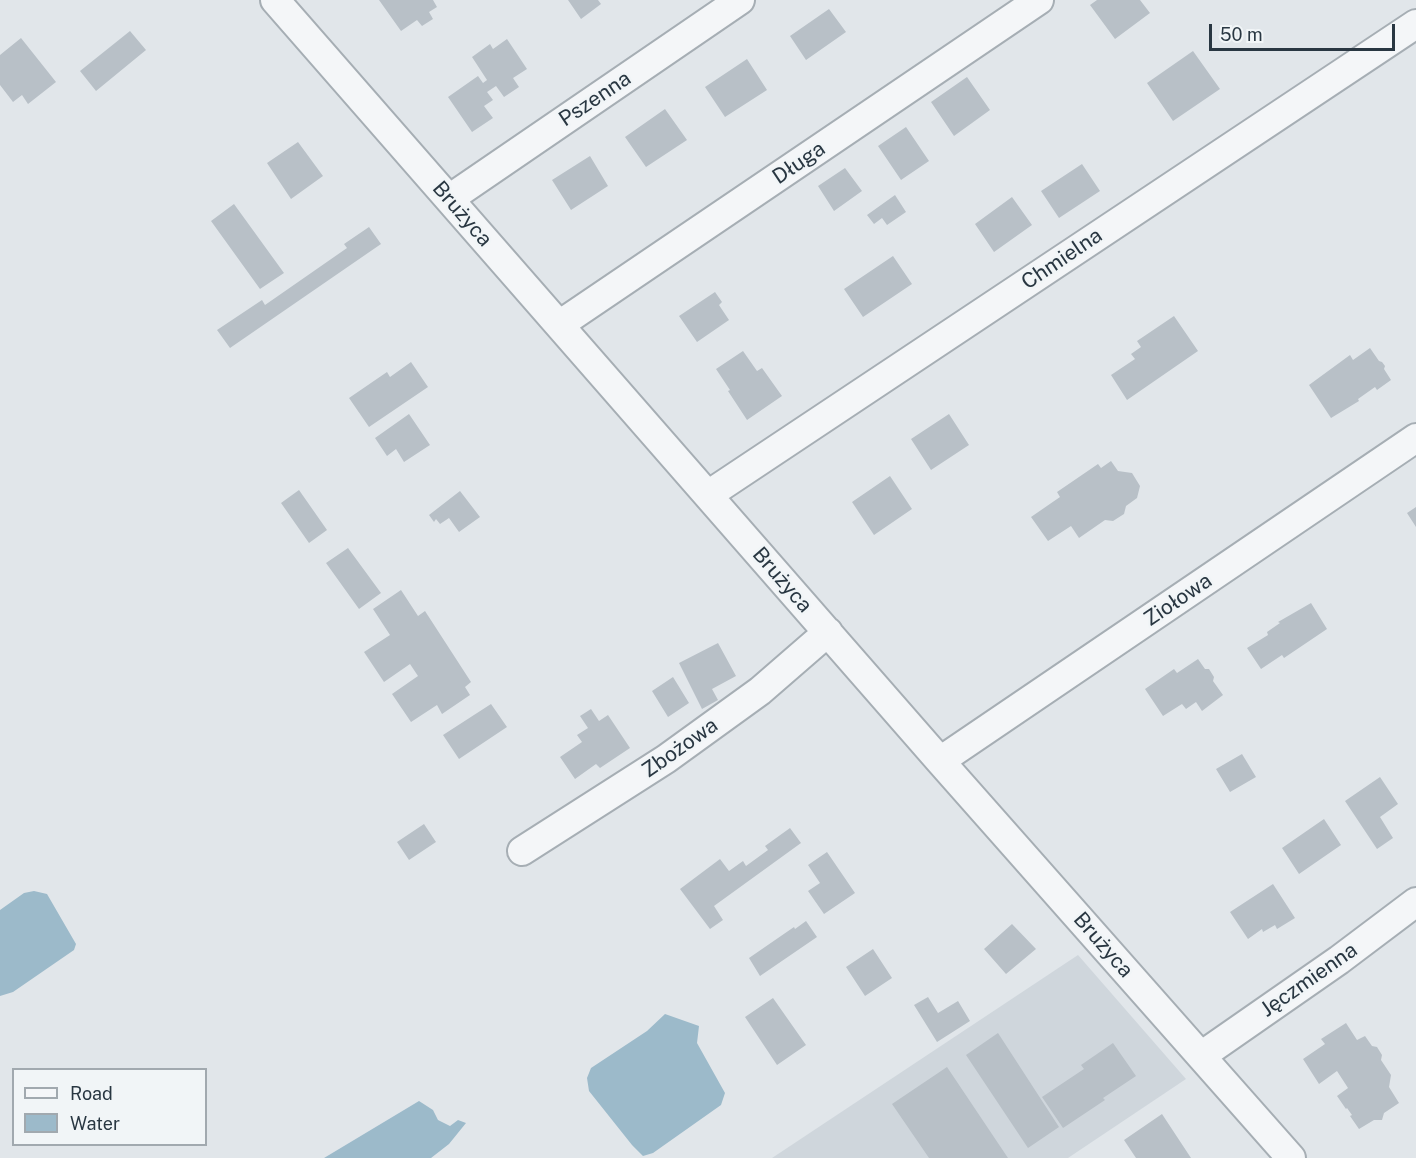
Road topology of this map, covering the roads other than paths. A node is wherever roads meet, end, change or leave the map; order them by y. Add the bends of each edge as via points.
1 (274, 0) edge
2 (740, 0) edge
3 (1040, 0) edge
4 (1416, 24) edge
5 (449, 199) junction
6 (559, 325) junction
7 (1416, 438) edge
8 (708, 495) junction
9 (828, 632) junction
10 (940, 761) junction
11 (522, 851) dead end
12 (1416, 902) edge
13 (1200, 1056) junction
14 (1291, 1158) edge

1 - 5 street, Brużyca
2 - 5 street, Pszenna
3 - 6 street, Długa
4 - 8 street, Chmielna
5 - 6 street, Brużyca
6 - 8 street, Brużyca
7 - 10 street, Ziołowa
8 - 9 street, Brużyca
9 - 10 street, Brużyca
9 - 11 street, Zbożowa via 760,691 666,759
10 - 13 street, Brużyca
12 - 13 street, Jęczmienna
13 - 14 street, Brużyca

